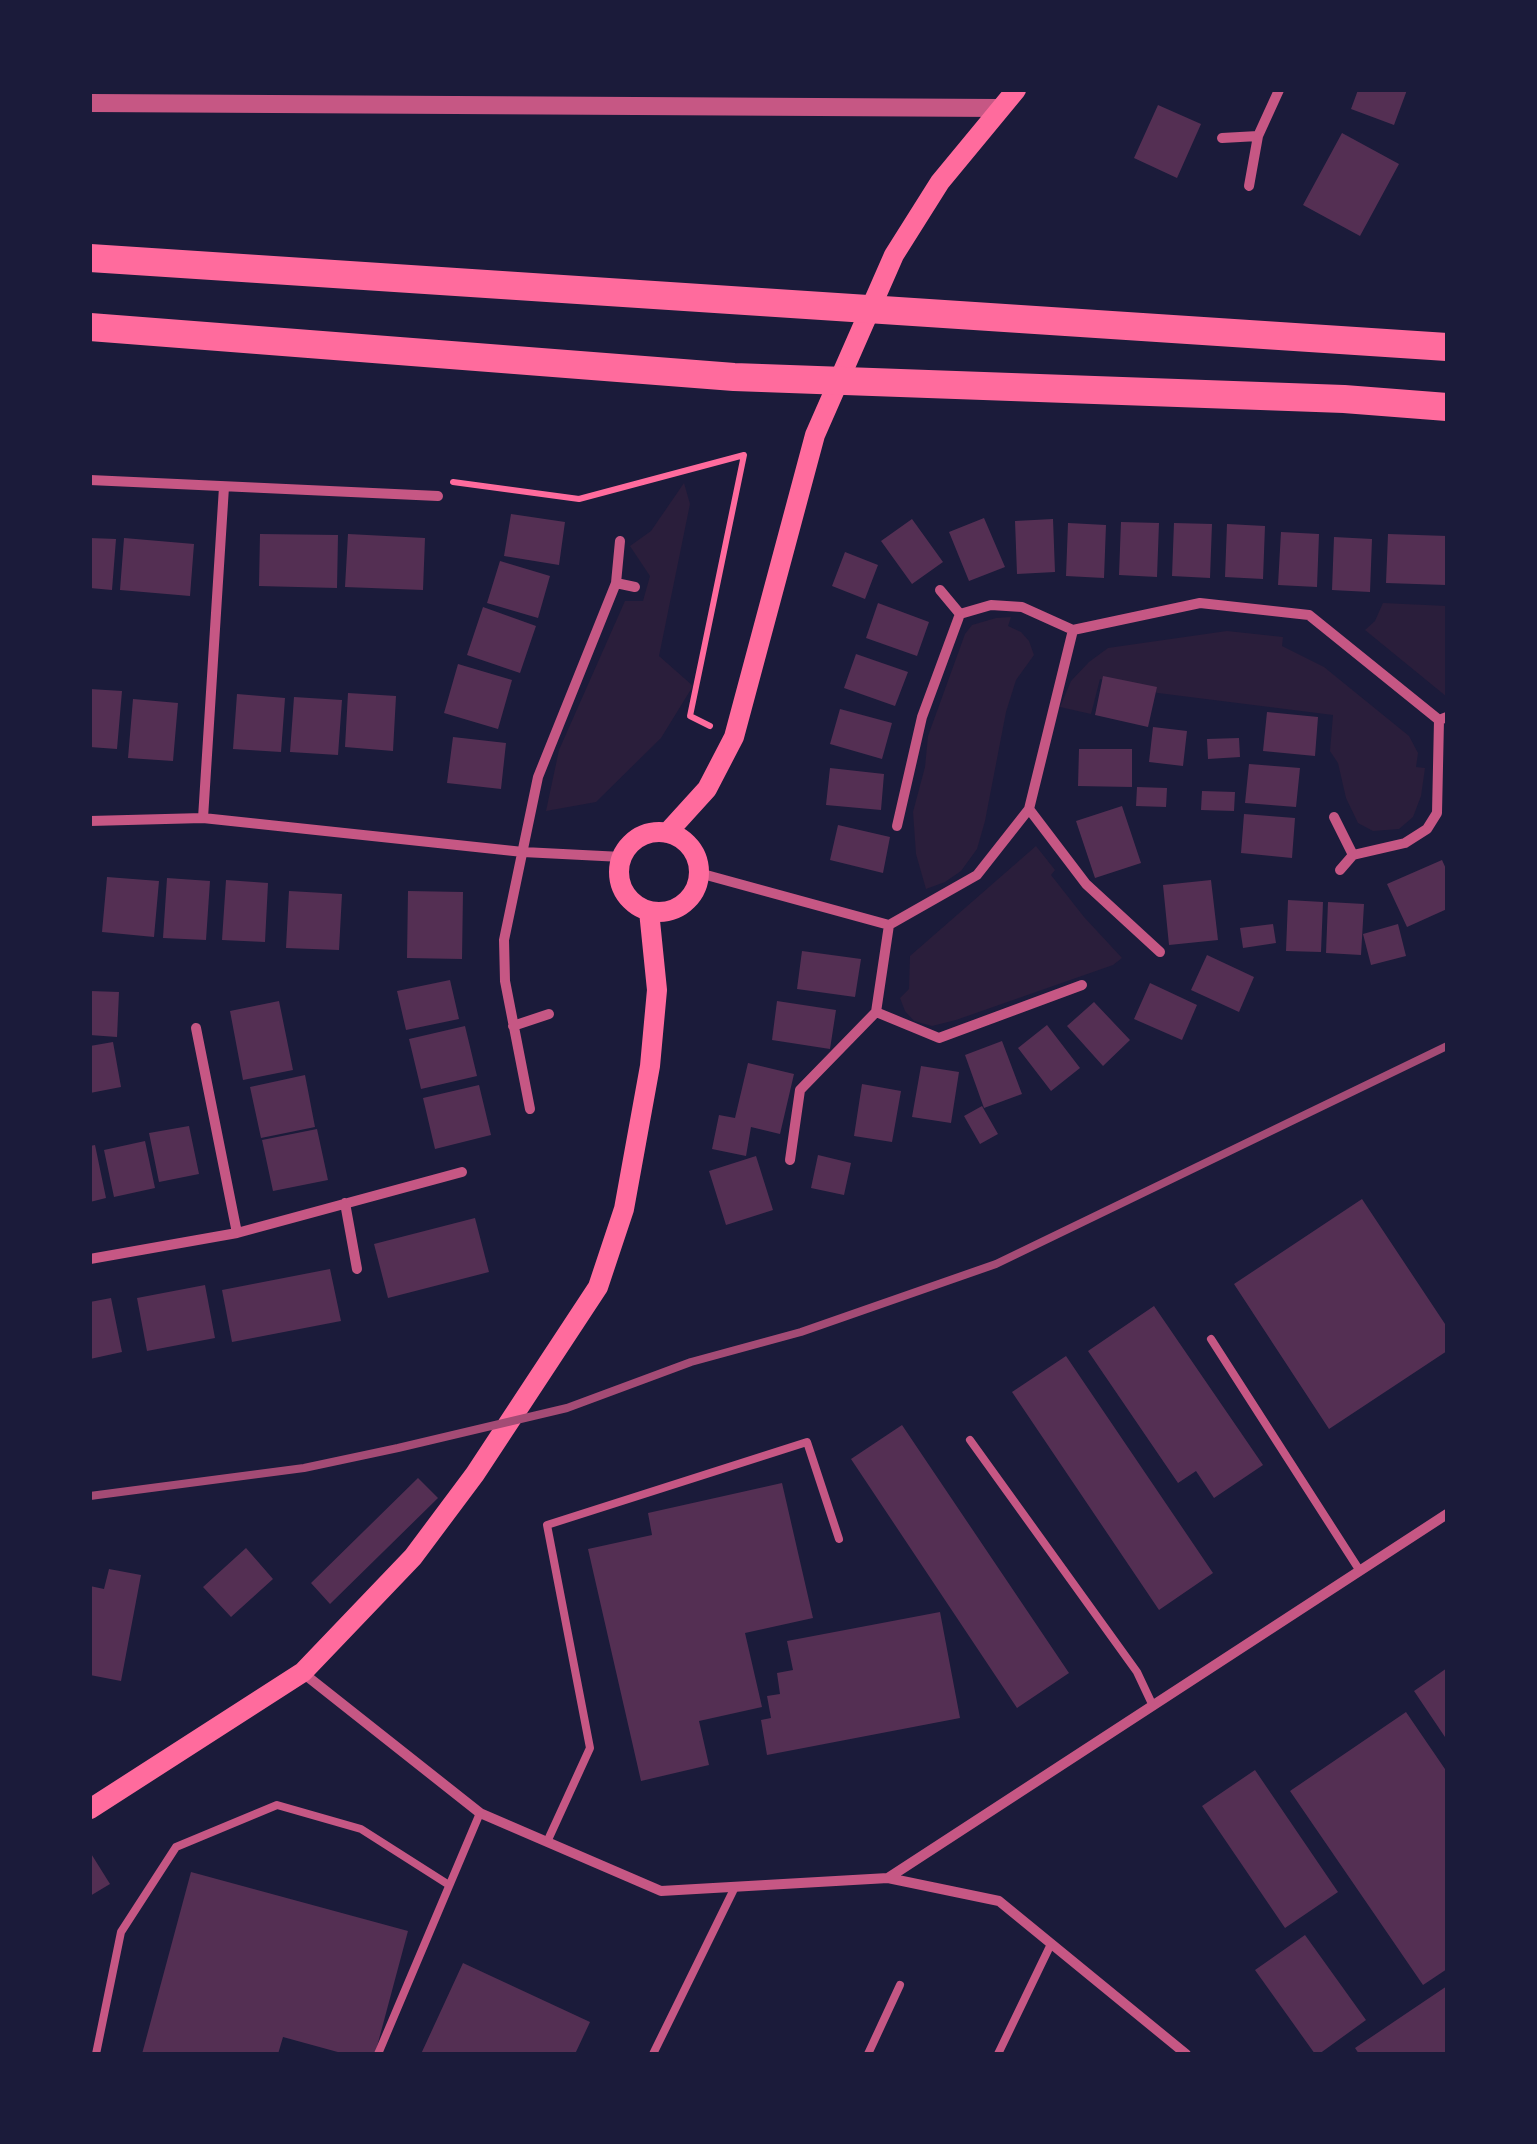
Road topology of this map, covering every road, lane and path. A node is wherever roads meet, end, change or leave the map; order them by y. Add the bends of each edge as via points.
1 (1016, 90) edge
2 (1279, 90) edge
3 (113, 98) edge
4 (90, 104) edge
5 (1000, 108) junction
6 (1258, 136) junction
7 (1222, 138) dead end
8 (1248, 186) dead end
9 (90, 258) edge
10 (90, 327) edge
11 (1447, 348) edge
12 (1447, 406) edge
13 (90, 480) edge
14 (439, 481) dead end
15 (224, 487) junction
16 (438, 496) dead end
17 (620, 540) dead end
18 (616, 583) junction
19 (635, 587) dead end
20 (940, 590) dead end
21 (960, 614) junction
22 (1073, 630) junction
23 (1443, 719) edge
24 (734, 737) junction
25 (1029, 810) junction
26 (1334, 817) dead end
27 (203, 818) junction
28 (90, 821) edge
29 (897, 826) dead end
30 (666, 833) junction
31 (523, 852) junction
32 (1353, 855) junction
33 (622, 857) junction
34 (1340, 870) dead end
35 (699, 872) junction
36 (649, 912) junction
37 (889, 925) junction
38 (1160, 952) dead end
39 (1082, 985) dead end
40 (876, 1012) junction
41 (549, 1014) dead end
42 (512, 1026) junction
43 (196, 1028) dead end
44 (530, 1109) dead end
45 (790, 1160) dead end
46 (462, 1172) dead end
47 (345, 1203) junction
48 (237, 1232) junction
49 (90, 1260) edge
50 (358, 1269) dead end
51 (1211, 1339) dead end
52 (970, 1440) dead end
53 (1447, 1514) edge
54 (839, 1539) dead end
55 (1360, 1571) junction
56 (302, 1672) junction
57 (1153, 1706) junction
58 (90, 1809) edge
59 (480, 1813) junction
60 (547, 1842) junction
61 (888, 1878) junction
62 (449, 1885) junction
63 (735, 1887) junction
64 (1051, 1944) junction
65 (900, 1985) dead end
66 (96, 2054) edge
67 (378, 2054) edge
68 (653, 2054) edge
69 (868, 2054) edge
70 (998, 2054) edge
71 (1186, 2054) edge

1 - 5 main road
2 - 6 street
3 - 4 street
3 - 5 street
5 - 24 main road via 940,182 894,255 815,435
6 - 7 street
6 - 8 street
9 - 11 highway
10 - 12 highway via 734,377
13 - 15 street
14 - 24 path via 579,499 744,456 690,716
15 - 16 street
15 - 27 street
17 - 18 street
18 - 19 street
18 - 31 street via 538,777
20 - 21 street
21 - 22 street via 991,605 1022,607
21 - 29 street via 922,717
22 - 23 street via 1200,603 1309,615
22 - 25 street
23 - 32 street via 1437,813 1427,829 1405,843
24 - 30 main road via 707,789
25 - 37 street via 978,876
25 - 38 street via 1086,884
26 - 32 street
27 - 28 street
27 - 31 street
30 - 33 main road via 640,837
30 - 35 main road via 690,847
31 - 33 street
31 - 42 street via 504,940
32 - 34 street
33 - 36 main road via 620,884
35 - 36 main road via 684,905
35 - 37 street
36 - 56 main road via 658,990 650,1066 624,1209 598,1287 476,1474 413,1557
37 - 40 street
39 - 40 street via 939,1038
40 - 45 street via 800,1090
41 - 42 street
42 - 44 street
43 - 48 street
46 - 47 street
47 - 48 street
47 - 50 street
48 - 49 street
51 - 55 lane
52 - 57 lane via 1137,1672
53 - 55 street
54 - 60 lane via 808,1442 546,1525 590,1748
55 - 57 street
56 - 58 main road
56 - 59 street
57 - 61 street
59 - 60 street
59 - 62 lane
60 - 63 street via 662,1891
61 - 63 street
61 - 64 street via 1000,1901
62 - 66 lane via 361,1829 277,1805 176,1847 121,1932
62 - 67 lane
63 - 68 lane
64 - 70 lane
64 - 71 street
65 - 69 lane

